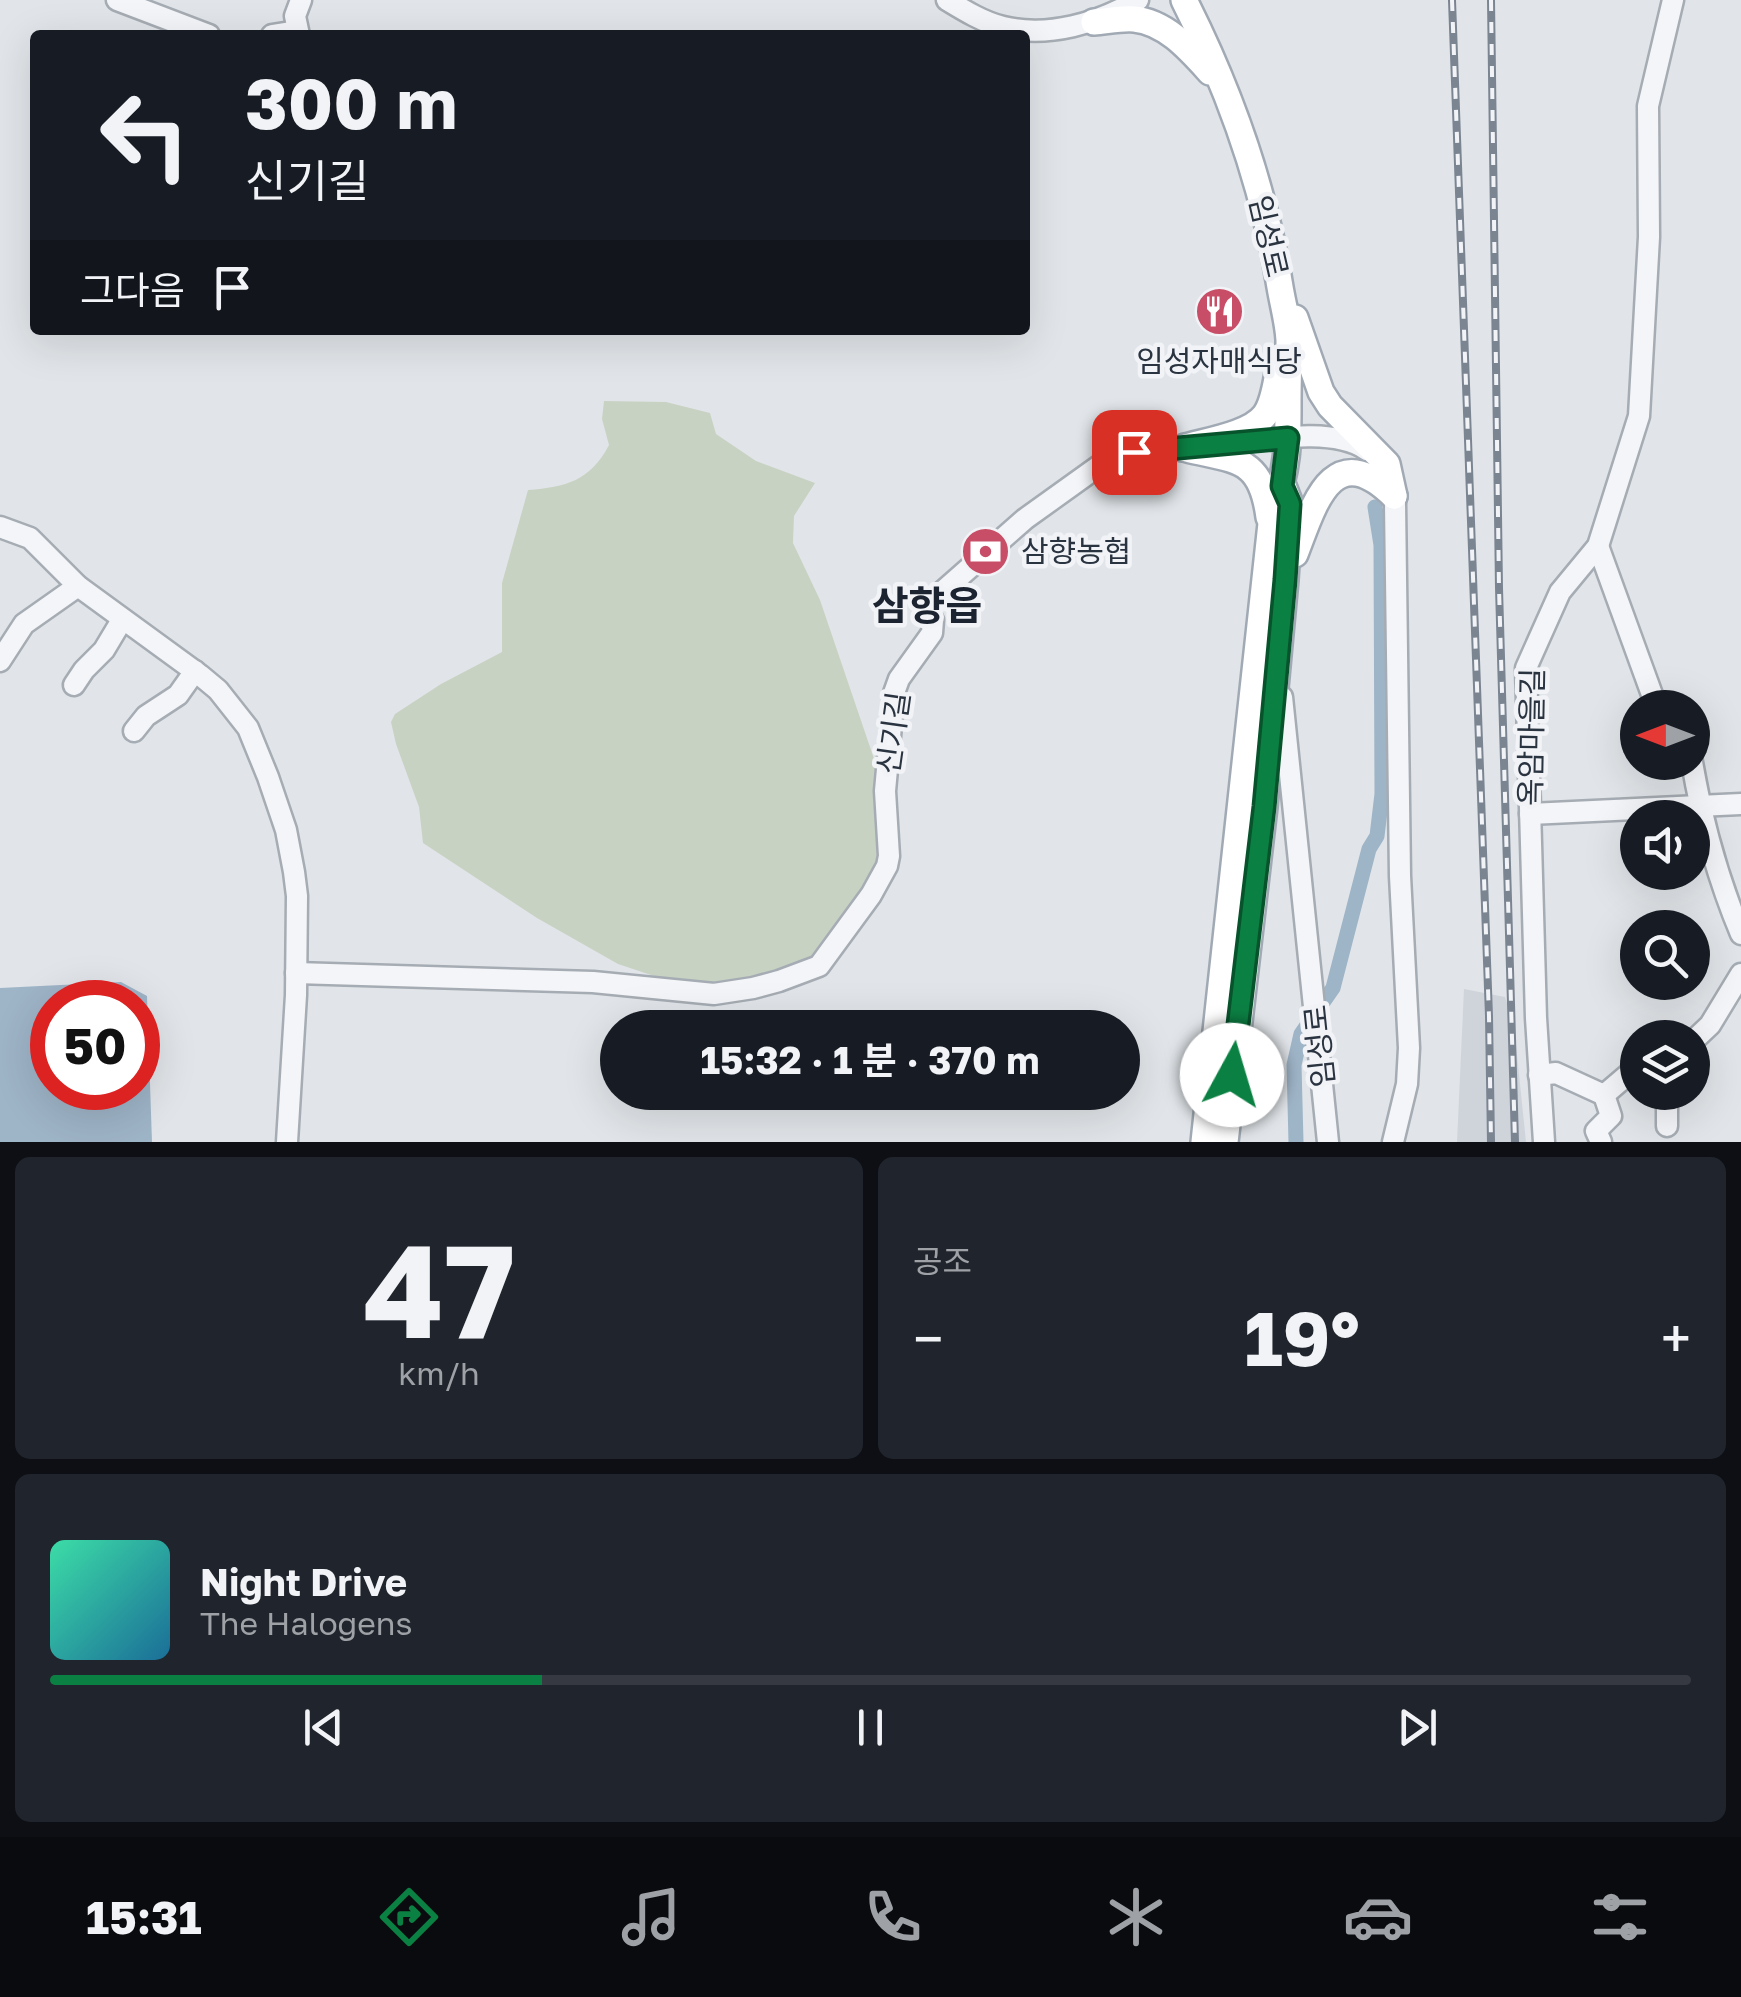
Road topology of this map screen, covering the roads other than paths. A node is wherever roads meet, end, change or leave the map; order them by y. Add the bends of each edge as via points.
1 (116, 0) edge
2 (301, 0) edge
3 (947, 0) edge
4 (1138, 0) edge
5 (1184, 0) edge
6 (1673, 0) edge
7 (1101, 11) edge
8 (196, 30) edge
9 (298, 30) edge
10 (1223, 86) junction
11 (1277, 268) junction
12 (1287, 328) junction
13 (1288, 438) junction
14 (1182, 448) junction
15 (1282, 486) junction
16 (1394, 496) junction
17 (0, 527) edge
18 (1271, 527) junction
19 (1598, 546) junction
20 (1285, 580) junction
21 (78, 586) junction
22 (122, 620) junction
23 (1277, 651) junction
24 (0, 661) edge
25 (195, 671) junction
26 (74, 685) dead end
27 (1650, 690) edge
28 (134, 731) dead end
29 (1741, 804) edge
30 (1710, 806) edge
31 (1620, 810) edge
32 (1530, 814) junction
33 (1710, 840) edge
34 (1741, 934) edge
35 (296, 973) junction
36 (1741, 974) edge
37 (1710, 1024) edge
38 (1539, 1075) junction
39 (1620, 1081) edge
40 (1604, 1095) junction
41 (1667, 1110) edge
42 (1667, 1126) dead end
43 (287, 1142) edge
44 (1204, 1142) edge
45 (1225, 1142) edge
46 (1328, 1142) edge
47 (1393, 1142) edge
48 (1544, 1142) edge
49 (1601, 1142) edge

1 - 8 street
2 - 9 street
3 - 7 street via 1018,30 1072,27
4 - 7 street
5 - 10 main road, 임성로
6 - 19 street, 옥암마을길 via 1648,106 1639,416
7 - 10 main road via 1165,31
10 - 11 main road, 임성로 via 1259,189
11 - 12 main road, 임성로
11 - 16 main road via 1321,392 1387,464
12 - 13 main road, 임성로
12 - 14 main road via 1266,414 1240,431
13 - 14 street, 신기길
13 - 15 main road, 임성로
13 - 16 street, 신기길 via 1351,440 1365,448
14 - 18 main road via 1253,471
14 - 35 street, 신기길 via 1134,452 1103,463 1025,519 926,607 932,634 894,692 885,791 890,856 871,896 819,966 768,985 714,994 594,982
15 - 18 main road, 임성로
15 - 20 main road, 임성로 via 1290,504
16 - 20 main road via 1369,477 1335,478 1316,500
16 - 47 street via 1409,1048
17 - 21 street via 30,538
18 - 44 main road, 임성로
19 - 27 street
19 - 32 street, 옥암마을길 via 1560,592 1526,668
20 - 23 main road, 임성로
21 - 22 street
21 - 24 street via 24,624
22 - 25 street
22 - 26 street
23 - 45 main road, 임성로
23 - 46 street, 임성로
25 - 28 street
25 - 35 street via 248,728 268,776 294,872
29 - 30 street
31 - 32 street
32 - 38 street, 옥암마을길
33 - 34 street
35 - 43 street
36 - 37 street
38 - 40 street via 1556,1072
38 - 48 street, 옥암마을길
39 - 40 street
40 - 49 street via 1611,1116 1596,1131
41 - 42 street

